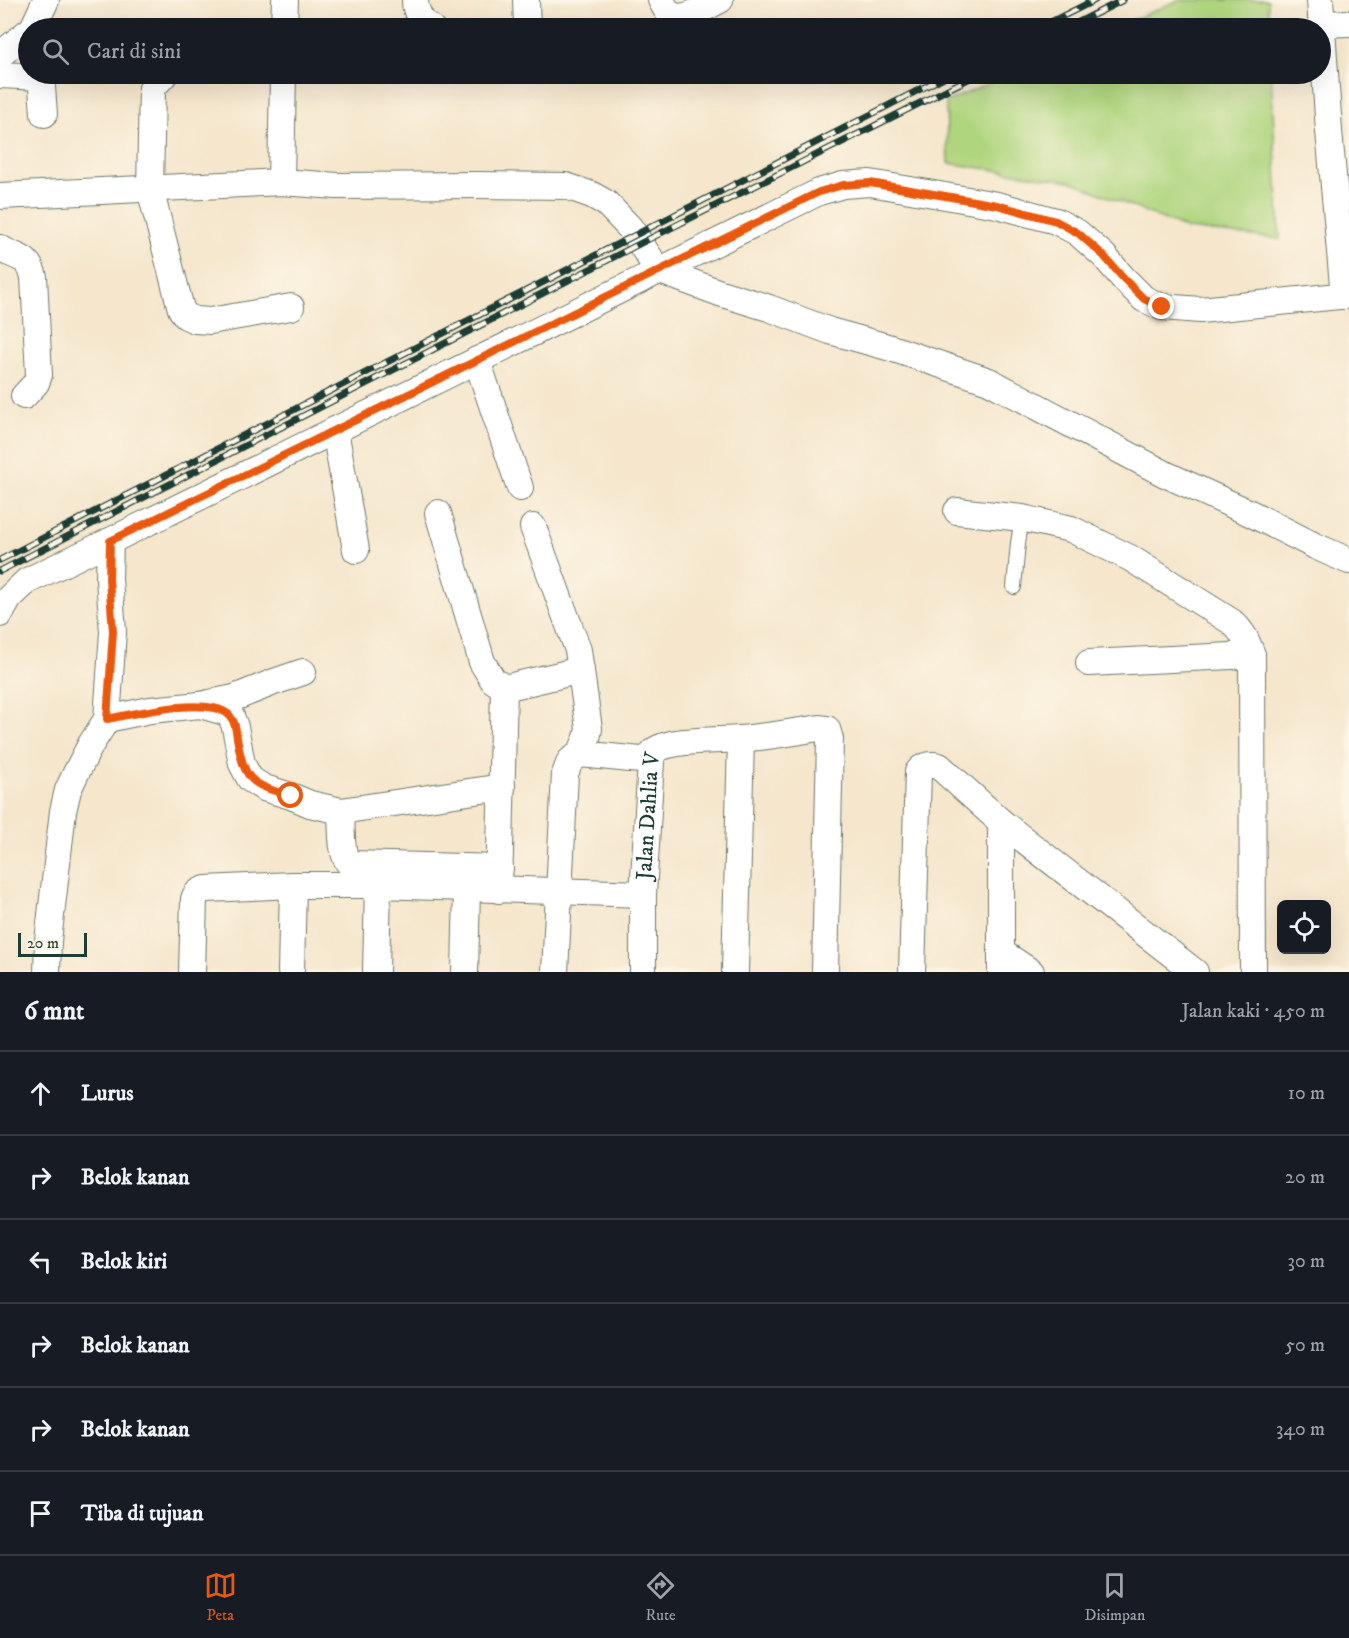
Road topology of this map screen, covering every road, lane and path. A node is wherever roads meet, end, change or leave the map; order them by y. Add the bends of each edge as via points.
1 (46, 0) edge
2 (285, 0) edge
3 (415, 0) edge
4 (526, 0) edge
5 (661, 0) edge
6 (720, 0) edge
7 (1322, 12) edge
8 (38, 18) edge
9 (284, 18) edge
10 (421, 18) edge
11 (527, 18) edge
12 (1349, 23) edge
13 (18, 40) edge
14 (0, 55) edge
15 (0, 75) edge
16 (18, 75) edge
17 (1331, 75) edge
18 (42, 84) edge
19 (156, 84) edge
20 (283, 84) edge
21 (44, 114) dead end
22 (1339, 131) edge
23 (281, 182) junction
24 (150, 189) junction
25 (0, 196) edge
26 (1344, 235) edge
27 (0, 248) edge
28 (658, 270) junction
29 (1346, 296) edge
30 (291, 307) dead end
31 (477, 360) junction
32 (24, 396) dead end
33 (335, 430) junction
34 (520, 488) dead end
35 (957, 512) dead end
36 (438, 513) dead end
37 (1022, 518) junction
38 (533, 527) dead end
39 (110, 541) junction
40 (356, 549) dead end
41 (1349, 561) edge
42 (1014, 586) dead end
43 (0, 614) edge
44 (1252, 655) junction
45 (1089, 663) dead end
46 (581, 670) junction
47 (303, 672) dead end
48 (504, 688) junction
49 (200, 705) junction
50 (107, 719) junction
51 (741, 739) junction
52 (580, 754) junction
53 (651, 761) junction
54 (502, 787) junction
55 (341, 811) junction
56 (1001, 822) junction
57 (500, 879) junction
58 (293, 885) junction
59 (378, 885) junction
60 (467, 889) junction
61 (559, 891) junction
62 (643, 894) junction
63 (1001, 962) edge
64 (47, 972) edge
65 (192, 972) edge
66 (291, 972) edge
67 (376, 972) edge
68 (465, 972) edge
69 (555, 972) edge
70 (643, 972) edge
71 (735, 972) edge
72 (825, 972) edge
73 (912, 972) edge
74 (1031, 972) edge
75 (1195, 972) edge
76 (1253, 972) edge

1 - 8 street
2 - 9 street
3 - 10 street
4 - 11 street
5 - 6 street via 668,13 678,17
7 - 12 street
13 - 14 street
15 - 16 street
17 - 22 street
18 - 21 street
19 - 24 street via 153,88
20 - 23 street
22 - 26 street
23 - 24 street
23 - 28 street via 337,186 566,186 606,203 630,228
24 - 25 street
24 - 30 street via 186,316 210,321
26 - 29 street
27 - 32 street via 24,259 34,277 39,375
28 - 29 street via 819,192 870,183 997,205 1056,221 1078,233 1103,255 1144,299 1162,307 1200,310
28 - 31 street
28 - 41 street via 830,331 989,381 1165,474
31 - 33 street
31 - 34 street
33 - 39 street
33 - 40 street
35 - 37 street
36 - 48 street via 482,662 493,680
37 - 42 lane
37 - 44 street via 1071,529 1130,558 1232,622 1241,630
38 - 46 street via 578,650
39 - 43 street via 27,581 10,597
39 - 50 street via 113,632
44 - 45 street
44 - 76 street
46 - 48 street
46 - 52 street via 589,729
47 - 49 street via 234,698
48 - 54 street
49 - 50 street
49 - 55 street via 231,716 242,764 250,779 264,788
50 - 64 street via 76,772 63,811
51 - 53 street, Jalan Dahlia V via 664,745 653,752
51 - 71 street
51 - 72 street, Jalan Dahlia V via 820,728 829,732
52 - 53 street
52 - 61 street via 570,761 565,774
53 - 62 street, Jalan Dahlia V
54 - 55 street
54 - 57 street
55 - 57 street via 344,853 350,864
56 - 63 street
56 - 73 street via 939,766 920,768
56 - 75 street
57 - 60 street
57 - 61 street
58 - 59 street
58 - 65 street via 200,890 194,899
58 - 66 street
59 - 60 street
59 - 67 street
60 - 68 street
61 - 62 street
61 - 69 street
62 - 70 street, Jalan Dahlia V
63 - 74 street

